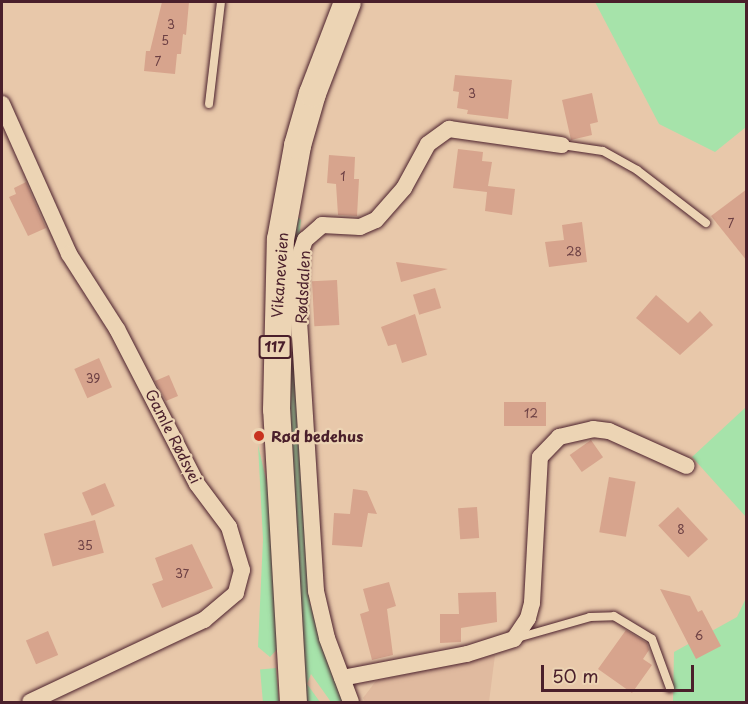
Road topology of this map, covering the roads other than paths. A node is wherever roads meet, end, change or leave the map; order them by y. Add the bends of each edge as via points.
1 (221, 2) edge
2 (347, 2) edge
3 (2, 104) edge
4 (209, 104) dead end
5 (562, 145) joint
6 (706, 223) dead end
7 (687, 466) dead end
8 (514, 639) junction
9 (342, 678) junction
10 (670, 688) dead end
11 (30, 702) edge
12 (293, 702) edge
13 (351, 702) edge

1 - 4 lane
2 - 12 main road, Vikaneveien / 117 via 309,104 280,239 276,409
3 - 11 street, Gamle Rødsvei via 69,254 117,329 197,484 229,527 242,570 236,593 204,620
5 - 6 lane via 603,151 663,188
5 - 9 street, Rødsdalen via 449,129 428,144 404,188 376,220 352,227 322,225 305,240 298,314 316,591
7 - 8 street via 609,431 572,432 548,444 540,457 532,603 528,618
8 - 9 street via 467,654
8 - 10 lane via 590,617 614,616 652,639
9 - 13 street, Rødsdalen

